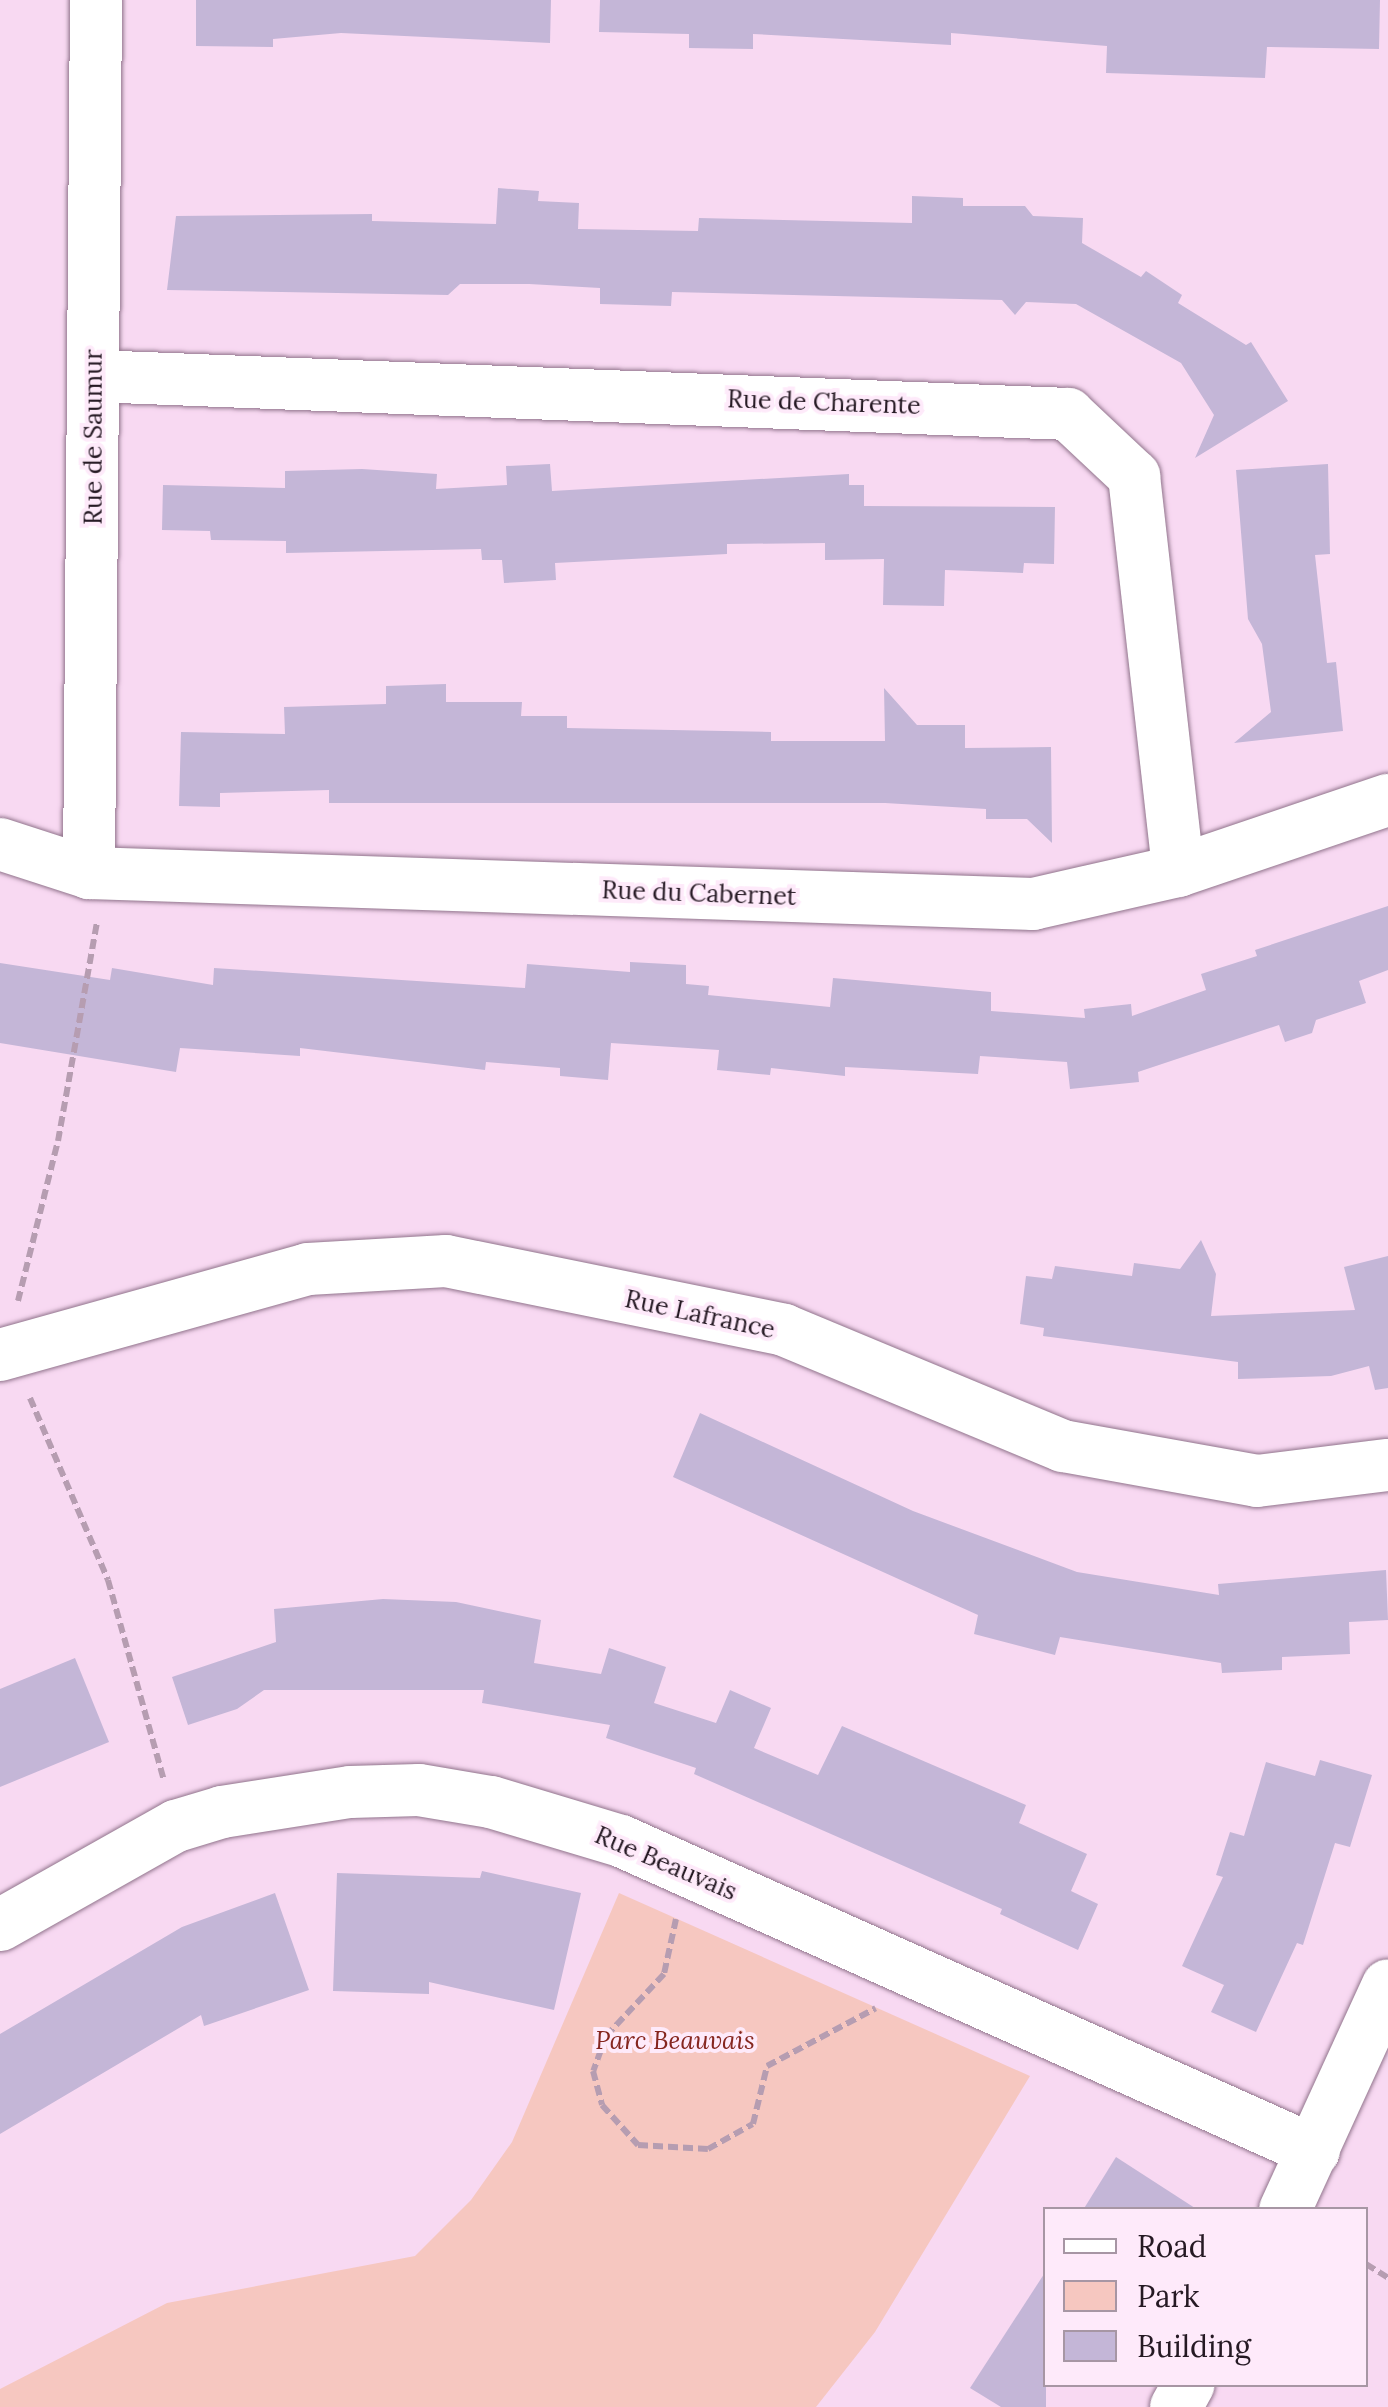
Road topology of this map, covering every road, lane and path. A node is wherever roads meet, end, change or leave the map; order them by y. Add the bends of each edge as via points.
1 (96, 0) edge
2 (93, 376) junction
3 (1388, 800) edge
4 (0, 844) edge
5 (1178, 871) junction
6 (89, 873) junction
7 (33, 1242) dead end
8 (0, 1355) edge
9 (44, 1431) dead end
10 (1388, 1465) edge
11 (176, 1826) junction
12 (680, 1868) junction
13 (0, 1925) edge
14 (901, 1966) junction
15 (1388, 1985) edge
16 (1314, 2151) junction
17 (1286, 2207) edge

1 - 2 street, Rue de Saumur
2 - 5 street, Rue de Charente via 1068,414 1134,476
2 - 6 street, Rue de Saumur
3 - 5 street, Rue du Cabernet
4 - 6 street, Rue du Cabernet
5 - 6 street, Rue du Cabernet via 1033,904
6 - 7 path via 98,927
8 - 10 street, Rue Lafrance via 308,1269 446,1262 784,1330 1062,1446 1257,1481
9 - 11 path via 108,1580
11 - 12 street, Rue Beauvais via 277,1801 419,1790 550,1816
11 - 13 street, Rue Beauvais
12 - 14 street, Rue Beauvais
12 - 14 path via 664,1974 606,2036 593,2071 602,2104 638,2144 708,2149 753,2124 767,2066 884,2004
14 - 16 street, Rue Beauvais
15 - 16 street
16 - 17 street

